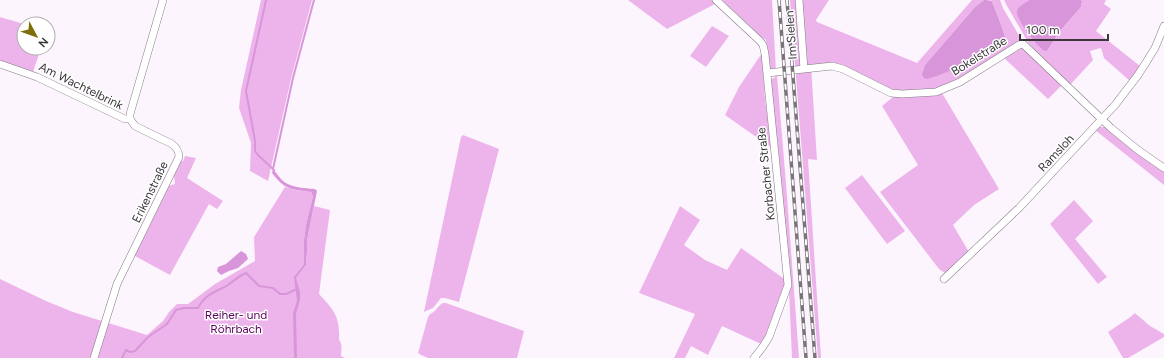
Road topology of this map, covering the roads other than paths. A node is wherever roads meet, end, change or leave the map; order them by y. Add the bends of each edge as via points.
1 (163, 0) edge
2 (716, 0) edge
3 (799, 0) edge
4 (1164, 26) edge
5 (0, 64) edge
6 (804, 69) junction
7 (767, 74) junction
8 (130, 119) junction
9 (1102, 120) junction
10 (1164, 168) edge
11 (944, 279) dead end
12 (94, 358) edge
13 (754, 358) edge

1 - 8 street
2 - 7 street, Korbacher Straße via 763,45
3 - 6 street, Im Sielen
4 - 9 street, Ramsloh via 1155,48 1141,70
5 - 8 street, Am Wachtelbrink via 38,76 125,119
6 - 7 street, Bokelstraße
6 - 9 street, Bokelstraße via 836,67 891,93 936,92 960,82 1023,44
7 - 13 street, Korbacher Straße via 788,285 768,337
8 - 12 street, Erikenstraße via 135,126 172,144 177,148 179,157 117,284
9 - 10 street, Bokelstraße
9 - 11 street, Ramsloh via 1019,208

